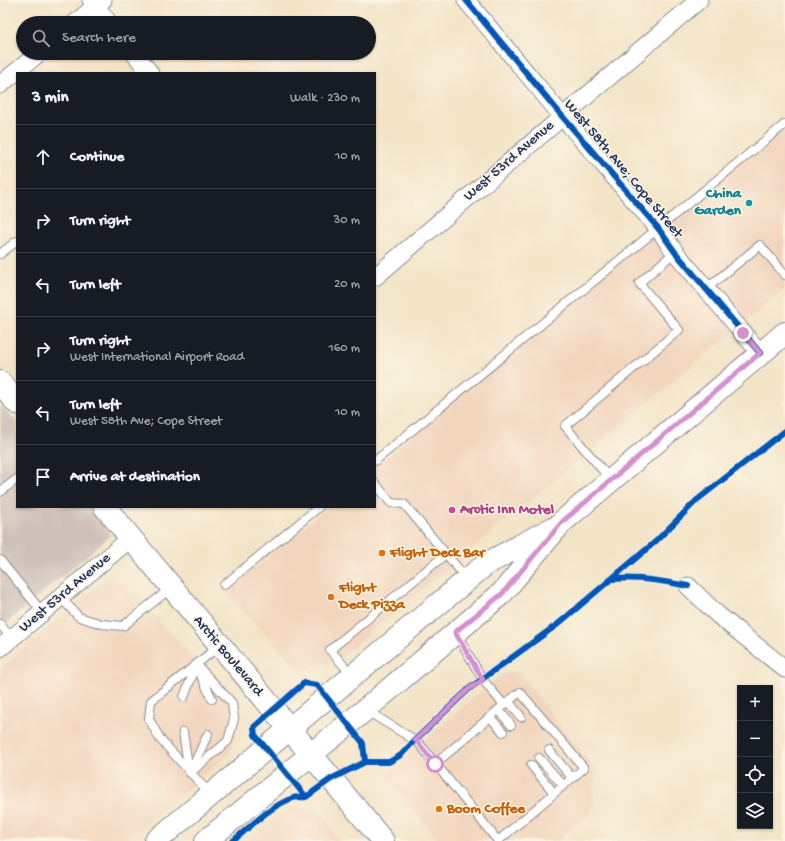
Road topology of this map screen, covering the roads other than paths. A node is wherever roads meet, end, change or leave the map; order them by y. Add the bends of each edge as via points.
1 (466, 0) edge
2 (699, 0) edge
3 (96, 2) edge
4 (82, 16) edge
5 (105, 16) edge
6 (30, 60) edge
7 (140, 60) edge
8 (149, 72) edge
9 (0, 85) edge
10 (562, 116) junction
11 (785, 124) edge
12 (658, 228) junction
13 (16, 241) edge
14 (676, 252) junction
15 (0, 254) edge
16 (785, 275) edge
17 (376, 276) edge
18 (706, 289) junction
19 (785, 333) edge
20 (760, 353) junction
21 (0, 382) edge
22 (16, 402) edge
23 (376, 460) edge
24 (16, 479) edge
25 (612, 481) junction
26 (376, 484) edge
27 (0, 492) edge
28 (106, 508) edge
29 (318, 508) edge
30 (562, 522) junction
31 (131, 538) junction
32 (446, 554) junction
33 (0, 560) edge
34 (468, 579) junction
35 (224, 585) dead end
36 (688, 586) dead end
37 (172, 588) junction
38 (60, 597) junction
39 (42, 612) junction
40 (0, 624) edge
41 (455, 632) junction
42 (6, 643) edge
43 (220, 646) junction
44 (197, 665) junction
45 (785, 669) edge
46 (352, 676) junction
47 (184, 697) dead end
48 (212, 699) dead end
49 (504, 706) junction
50 (365, 710) junction
51 (490, 717) junction
52 (521, 717) dead end
53 (511, 725) dead end
54 (289, 729) junction
55 (183, 732) dead end
56 (503, 732) dead end
57 (208, 734) dead end
58 (548, 750) dead end
59 (310, 754) junction
60 (539, 758) dead end
61 (435, 764) junction
62 (530, 765) dead end
63 (190, 773) junction
64 (572, 778) junction
65 (563, 785) junction
66 (554, 793) junction
67 (211, 794) junction
68 (156, 841) edge
69 (206, 841) edge
70 (383, 841) edge
71 (498, 841) edge

1 - 10 street, West 58th Ave; Cope Street
2 - 10 street, West 53rd Avenue
3 - 4 street
3 - 5 street
6 - 9 street
7 - 8 street
10 - 12 street, West 58th Ave; Cope Street
10 - 17 street, West 53rd Avenue
11 - 12 lane
12 - 14 street, West 58th Ave; Cope Street
12 - 23 lane
13 - 15 lane
14 - 18 street, West 58th Ave; Cope Street
14 - 25 lane via 639,283 679,330 565,426
16 - 18 lane via 760,245
18 - 20 street, West 58th Ave; Cope Street
19 - 20 main road
20 - 25 main road
21 - 22 main road
24 - 27 lane
25 - 30 main road
26 - 32 lane via 391,503 404,504
28 - 31 main road, Arctic Boulevard
29 - 35 lane
30 - 34 main road via 486,564
30 - 41 main road via 502,594
31 - 37 main road, Arctic Boulevard
31 - 38 street, West 53rd Avenue
32 - 34 lane
32 - 46 lane via 330,650
33 - 39 lane
34 - 46 main road
36 - 45 street via 718,615
37 - 38 lane via 124,626 79,618
37 - 43 main road, Arctic Boulevard
38 - 39 street, West 53rd Avenue
39 - 42 street, West 53rd Avenue
40 - 42 lane
41 - 49 lane via 483,680
41 - 50 main road
43 - 44 lane
43 - 54 main road, Arctic Boulevard
44 - 47 lane
44 - 48 lane
44 - 63 lane via 232,703 234,719 228,741
44 - 63 lane via 151,701 149,719 160,739
46 - 54 main road
49 - 51 lane
49 - 52 lane
49 - 53 lane
49 - 64 lane via 520,692 584,768
50 - 59 main road
50 - 61 lane via 418,742
51 - 56 lane
51 - 61 lane
54 - 59 main road, Arctic Boulevard
54 - 67 main road
55 - 63 lane
57 - 63 lane
58 - 64 lane
59 - 69 main road
59 - 70 main road, Arctic Boulevard
60 - 65 lane
61 - 71 lane
62 - 66 lane
63 - 67 lane
64 - 65 lane
65 - 66 lane
66 - 71 lane
67 - 68 main road

